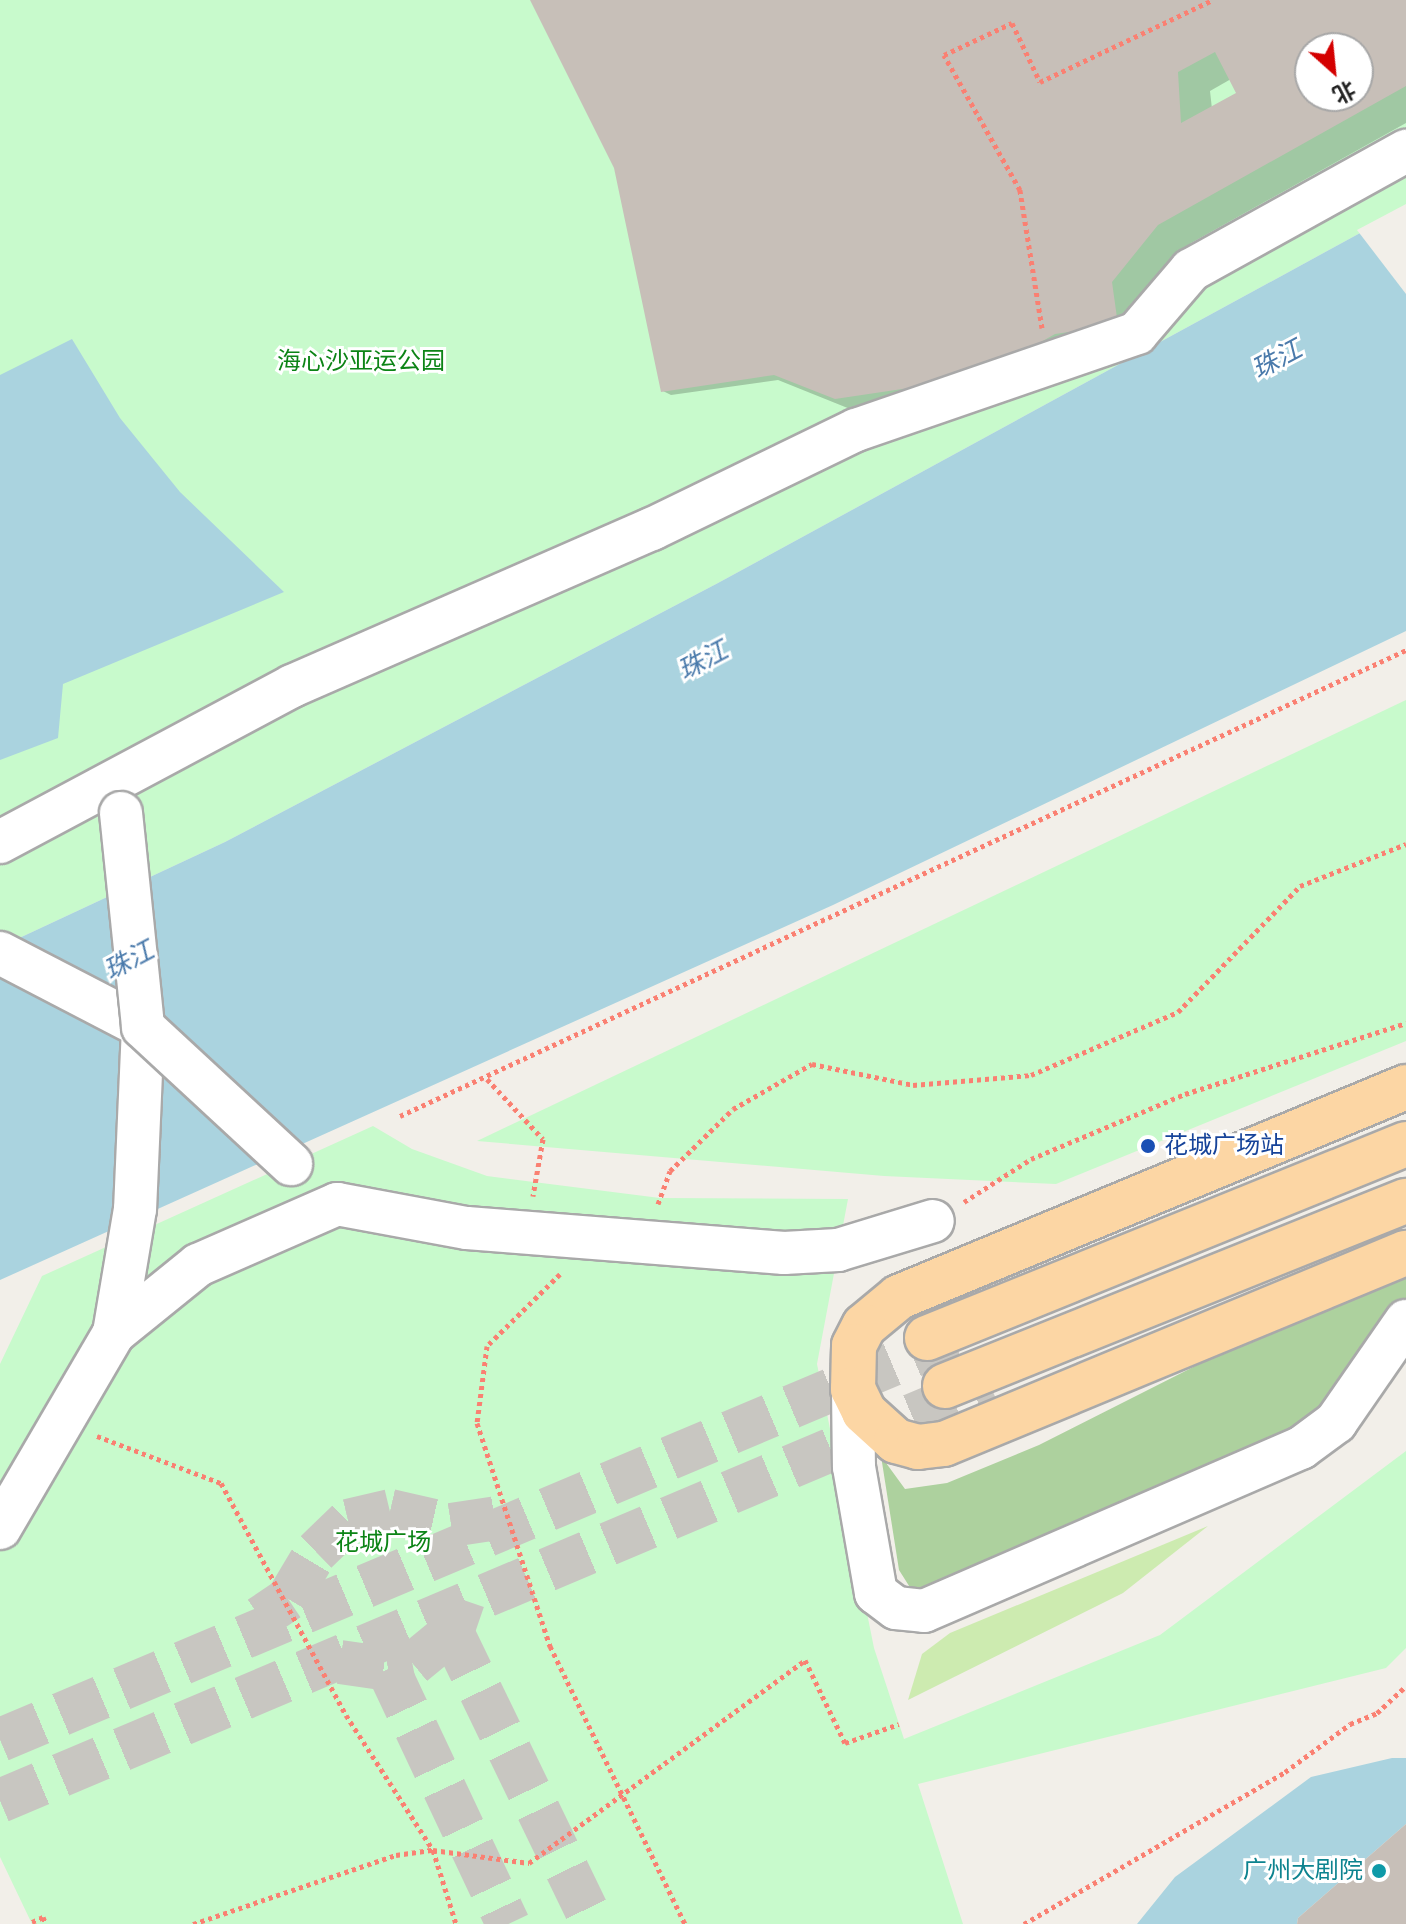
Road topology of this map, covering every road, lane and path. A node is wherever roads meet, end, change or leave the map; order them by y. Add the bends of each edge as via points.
1 (1213, 0) edge
2 (1406, 151) edge
3 (1048, 363) junction
4 (1406, 650) edge
5 (117, 799) junction
6 (0, 842) edge
7 (1406, 844) edge
8 (0, 953) edge
9 (1406, 1023) edge
10 (143, 1027) junction
11 (487, 1079) junction
12 (1406, 1087) edge
13 (400, 1116) dead end
14 (1406, 1144) edge
15 (535, 1183) dead end
16 (1406, 1201) edge
17 (337, 1204) junction
18 (933, 1221) joint
19 (595, 1240) junction
20 (647, 1243) junction
21 (1406, 1253) edge
22 (1406, 1321) edge
23 (114, 1333) junction
24 (927, 1338) tunnel mouth
25 (945, 1386) tunnel mouth
26 (853, 1389) junction
27 (64, 1424) junction
28 (0, 1528) edge
29 (1406, 1686) edge
30 (899, 1724) dead end
31 (619, 1796) junction
32 (433, 1850) junction
33 (32, 1922) dead end
34 (46, 1924) edge
35 (193, 1924) edge
36 (456, 1924) edge
37 (685, 1924) edge
38 (1024, 1924) edge

1 - 3 path via 1040,82 1012,23 944,55 1020,190
2 - 3 street via 1191,270 1137,333
3 - 5 street via 856,430 652,529 292,686
4 - 11 path
5 - 6 street
5 - 10 street, bridge
7 - 20 path via 1300,886 1178,1012 1031,1075 913,1085 812,1064 733,1109 670,1171
8 - 10 street
9 - 18 path via 1185,1094 1031,1159
10 - 17 street, bridge
10 - 23 street via 130,1238
11 - 13 path
11 - 15 path via 543,1139
12 - 26 main road via 899,1297 864,1326 854,1346
14 - 24 main road
16 - 25 main road
17 - 19 street via 467,1228
17 - 23 street via 198,1265
18 - 20 street via 838,1250 784,1253
19 - 20 street
19 - 31 path via 487,1346 477,1423 550,1646
21 - 26 main road via 944,1444 918,1447 896,1441 864,1412
22 - 26 street via 1336,1422 1301,1448 924,1611 896,1608 876,1593 854,1467
23 - 27 street
27 - 28 street
27 - 32 path via 221,1483 346,1715
29 - 38 path via 1377,1713 1350,1724 1285,1772
30 - 31 path via 845,1743 805,1660
31 - 32 path via 529,1863
31 - 37 path
32 - 35 path via 396,1855
32 - 36 path
33 - 34 path via 43,1917

